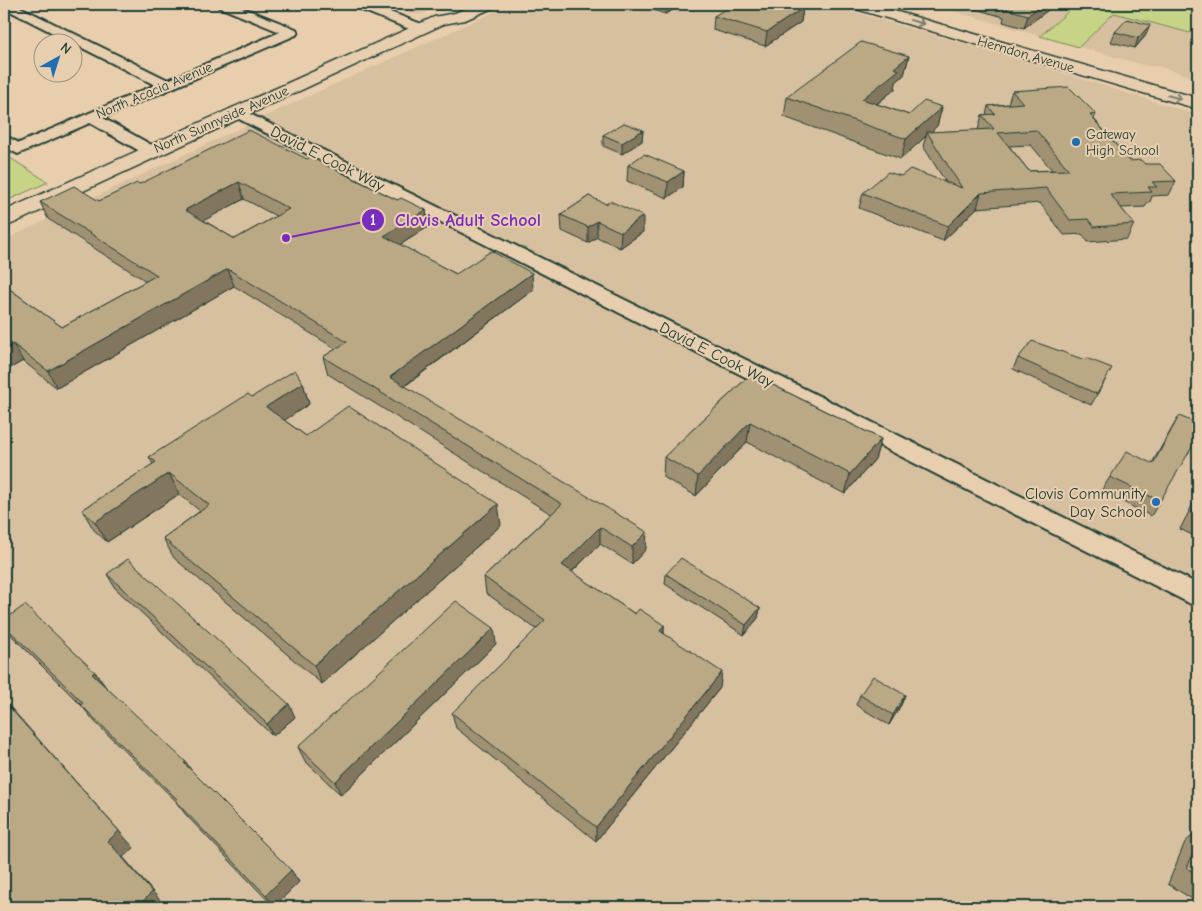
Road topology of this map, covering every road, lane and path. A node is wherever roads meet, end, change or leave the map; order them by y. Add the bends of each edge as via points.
1 (5, 4) edge
2 (223, 4) edge
3 (358, 4) edge
4 (463, 4) edge
5 (488, 4) edge
6 (854, 4) edge
7 (900, 4) edge
8 (440, 20) junction
9 (422, 29) junction
10 (985, 41) junction
11 (1161, 79) junction
12 (167, 85) junction
13 (1198, 90) edge
14 (1198, 104) edge
15 (236, 112) junction
16 (90, 117) junction
17 (4, 140) edge
18 (151, 151) junction
19 (4, 219) edge
20 (1198, 596) edge

1 - 12 street
2 - 12 street, North Acacia Avenue via 290,32
3 - 9 street
4 - 8 main road, North Sunnyside Avenue via 445,12
5 - 8 main road, North Sunnyside Avenue via 459,17
6 -> 10 main road, Herndon Avenue
7 - 11 main road, Herndon Avenue
8 - 9 main road, North Sunnyside Avenue
9 - 15 main road, North Sunnyside Avenue
10 - 11 main road via 1056,56 1137,79 1152,82
10 -> 14 main road, Herndon Avenue
11 - 13 main road, Herndon Avenue
12 - 16 street, North Acacia Avenue
15 - 18 main road, North Sunnyside Avenue
15 - 20 street, David E Cook Way
16 - 17 street, North Acacia Avenue via 18,149
16 - 18 street
18 - 19 main road, North Sunnyside Avenue

